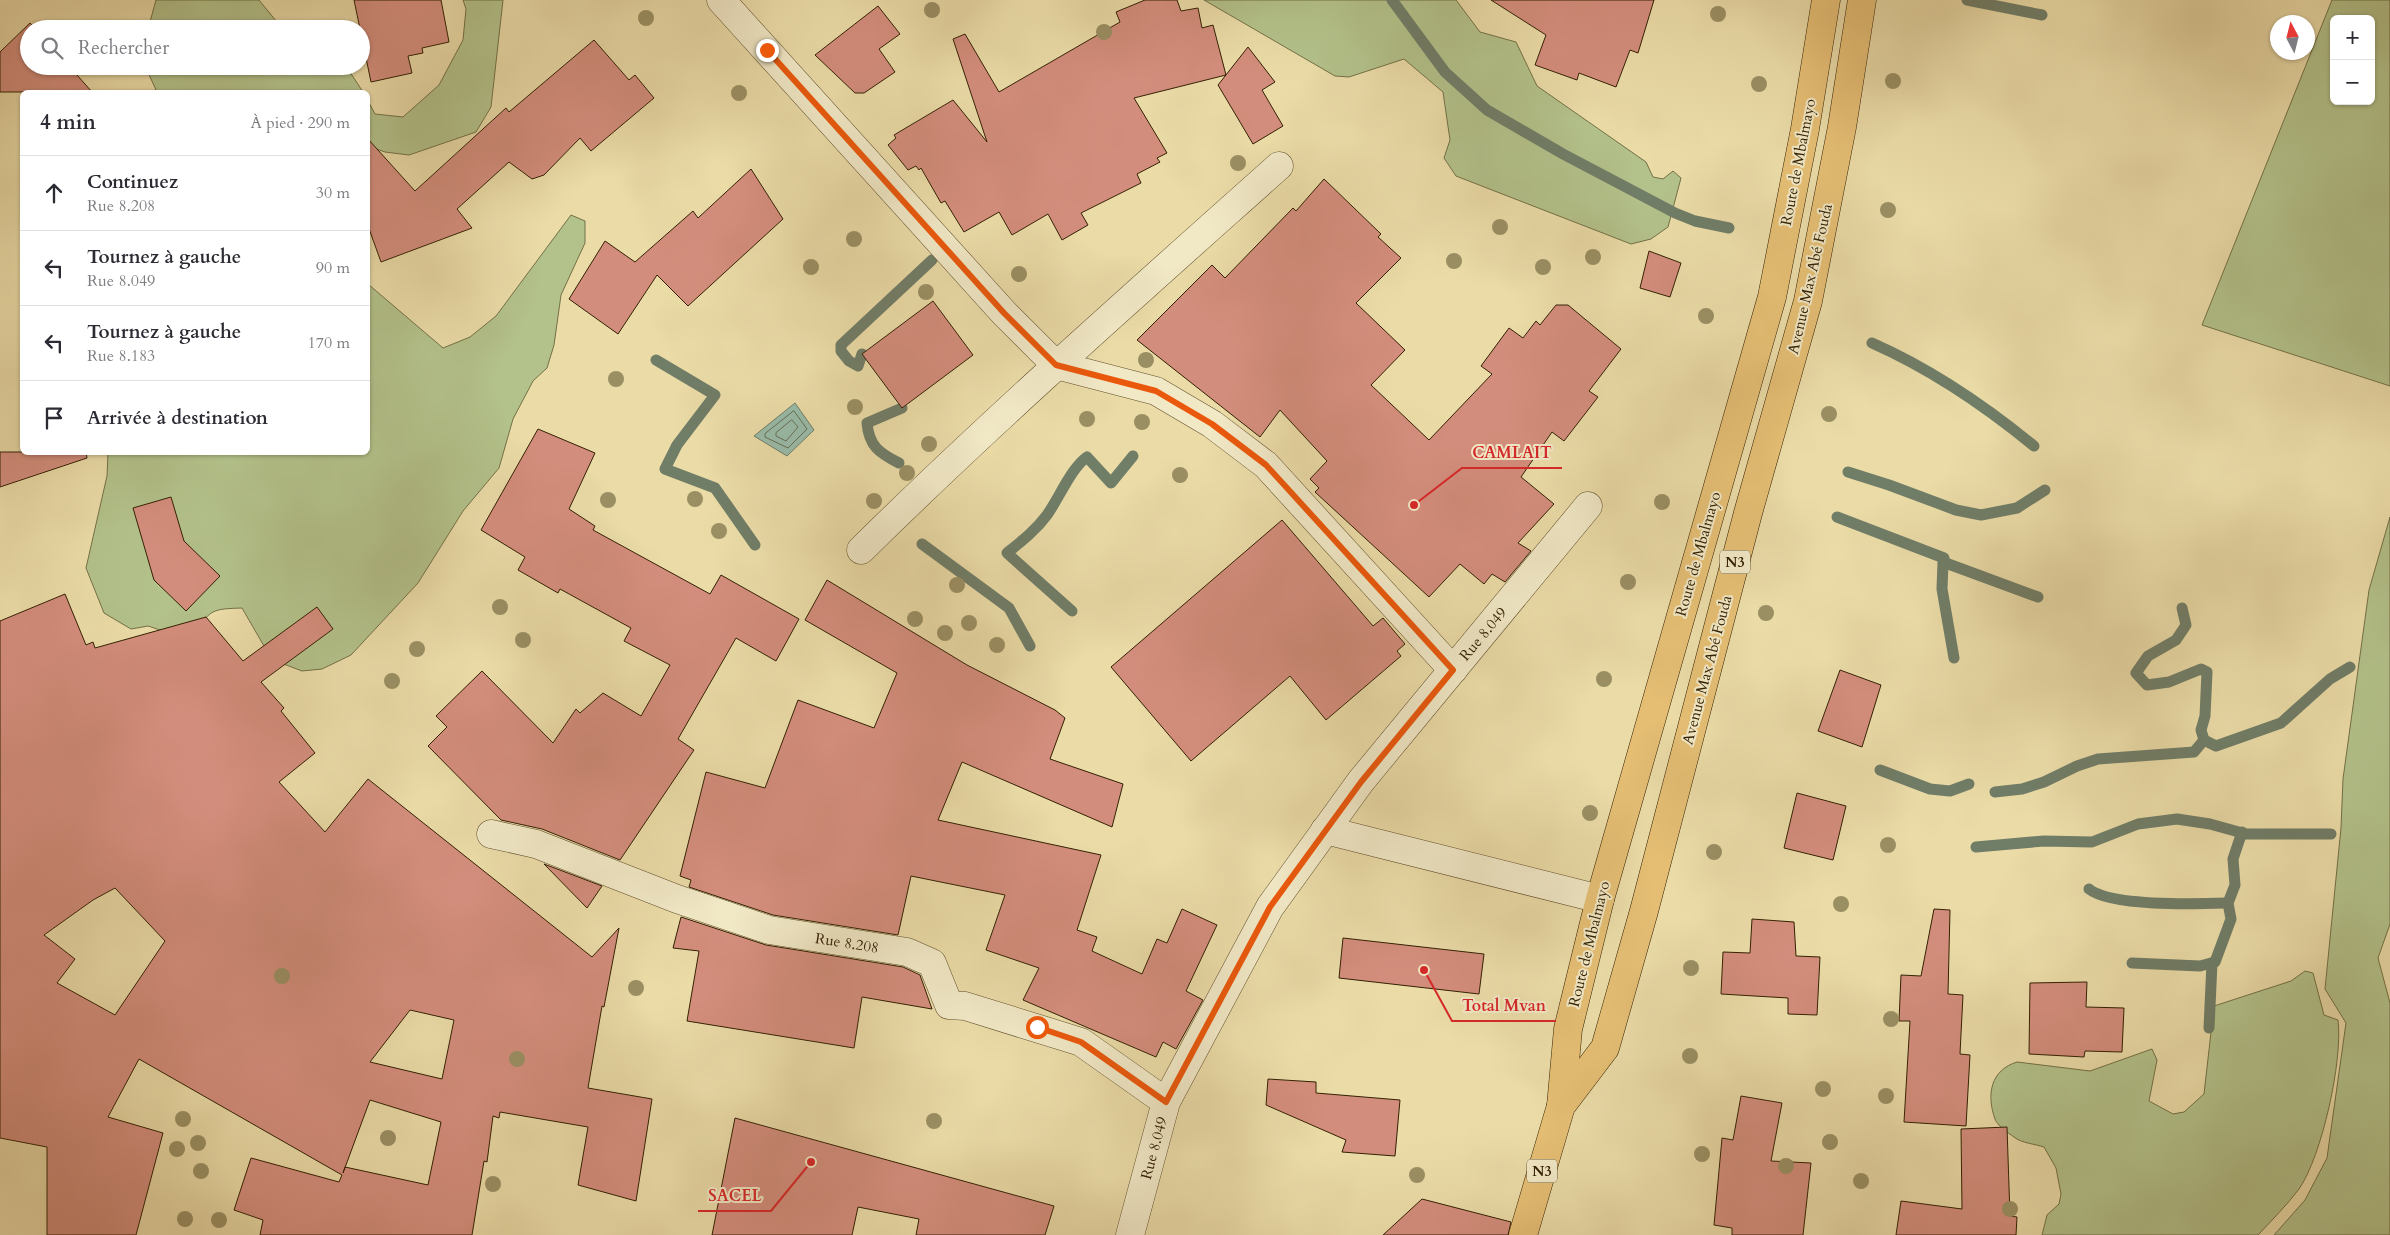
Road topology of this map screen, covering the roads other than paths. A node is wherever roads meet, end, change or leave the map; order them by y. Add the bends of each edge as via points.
1 (721, 0) edge
2 (1826, 0) edge
3 (1862, 0) edge
4 (1279, 166) dead end
5 (1056, 365) junction
6 (1588, 506) dead end
7 (861, 550) dead end
8 (1453, 670) junction
9 (1325, 830) junction
10 (491, 834) dead end
11 (1600, 899) junction
12 (1166, 1102) junction
13 (1561, 1106) junction
14 (1130, 1235) edge
15 (1523, 1235) edge

1 - 5 street via 1004,313
2 - 11 highway, Route de Mbalmayo / N3 via 1772,297
3 - 13 highway, Avenue Max Abé Fouda / N3 via 1842,127 1808,301 1748,513 1644,911 1605,1048
4 - 5 street
5 - 7 street
5 - 8 street via 1156,391 1235,441 1266,465
6 - 8 street, Rue 8.049
8 - 9 street, Rue 8.049
9 - 11 street
9 - 12 street, Rue 8.049 via 1270,907
10 - 12 street, Rue 8.208 via 536,844 677,899 769,930 906,952 932,963 949,1004 1081,1042
11 - 13 highway, Route de Mbalmayo / N3 via 1568,1029
12 - 14 street, Rue 8.049
13 - 15 highway, Avenue Max Abé Fouda / N3

